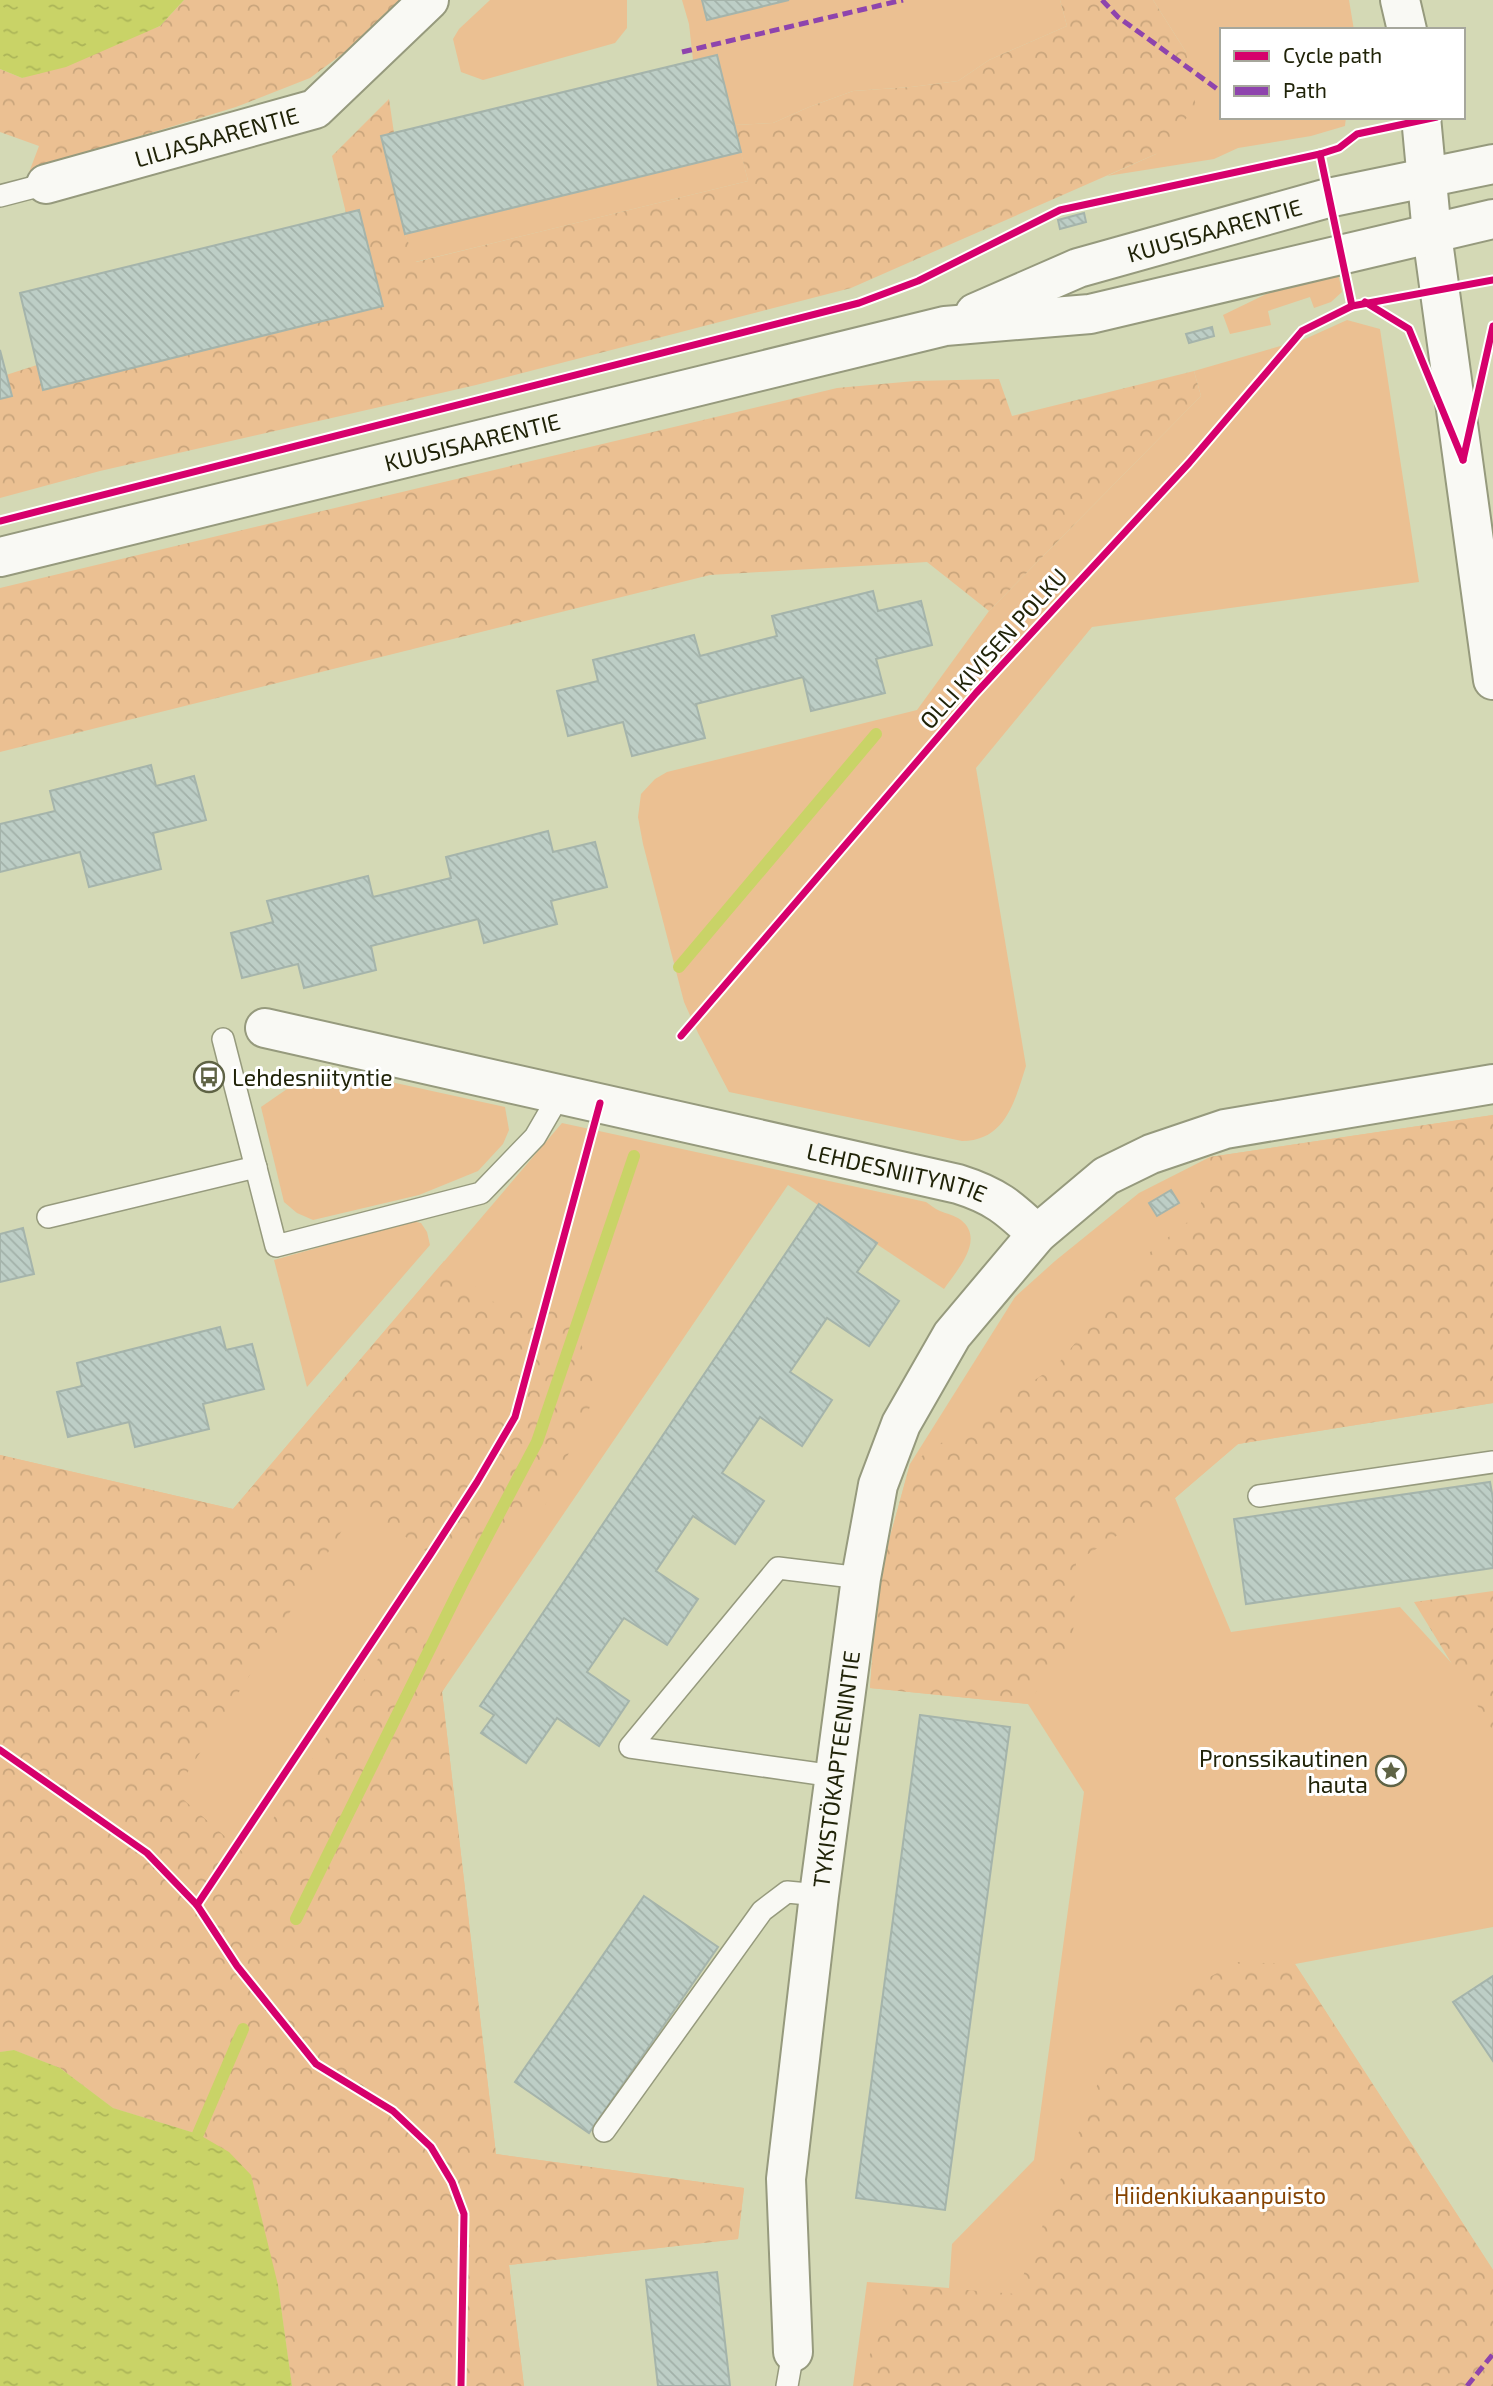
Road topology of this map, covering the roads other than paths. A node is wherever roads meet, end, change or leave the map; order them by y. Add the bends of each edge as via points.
1 (429, 0) edge
2 (1401, 0) edge
3 (1406, 28) edge
4 (1421, 119) edge
5 (1493, 164) edge
6 (1426, 177) junction
7 (46, 184) joint
8 (0, 195) edge
9 (1493, 219) edge
10 (1432, 234) junction
11 (945, 327) junction
12 (0, 557) edge
13 (1493, 680) edge
14 (265, 1028) dead end
15 (223, 1039) dead end
16 (1493, 1084) edge
17 (559, 1094) junction
18 (256, 1167) junction
19 (48, 1217) dead end
20 (1037, 1234) junction
21 (1493, 1462) edge
22 (1259, 1496) dead end
23 (861, 1578) junction
24 (834, 1776) junction
25 (819, 1895) junction
26 (604, 2131) dead end
27 (790, 2369) edge

1 - 7 street, LILJASAARENTIE via 315,109
2 - 3 street
4 - 6 street
5 - 6 street, KUUSISAARENTIE
6 - 10 street
6 - 11 street, KUUSISAARENTIE via 1328,198 1078,268
7 - 8 lane
9 - 10 street, KUUSISAARENTIE
10 - 11 street, KUUSISAARENTIE via 1090,314
10 - 13 street
11 - 12 street, KUUSISAARENTIE
14 - 17 street, LEHDESNIITYNTIE
15 - 18 lane
16 - 20 street via 1225,1129 1185,1141 1106,1176
17 - 18 lane via 535,1137 481,1193 276,1246
17 - 20 street, LEHDESNIITYNTIE via 958,1184 999,1200
18 - 19 lane
20 - 23 street, TYKISTÖKAPTEENINTIE via 952,1335 901,1424 878,1485
21 - 22 lane
23 - 24 street, TYKISTÖKAPTEENINTIE
23 - 24 lane via 778,1569 630,1747
24 - 25 street, TYKISTÖKAPTEENINTIE
25 - 26 lane via 787,1892 762,1911
25 - 27 street, TYKISTÖKAPTEENINTIE via 786,2179

